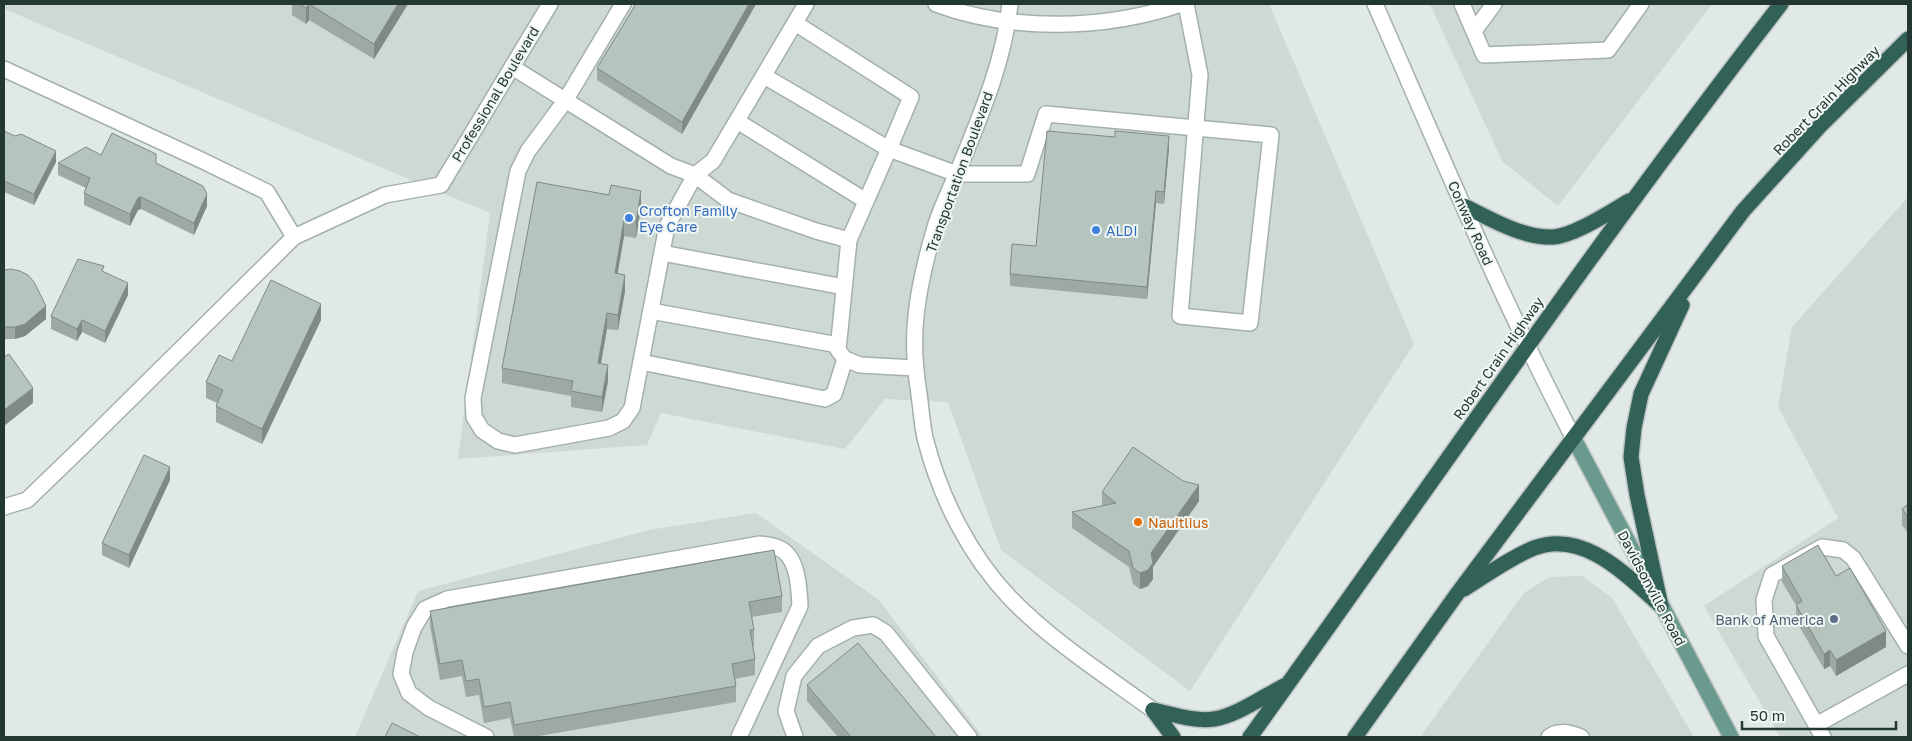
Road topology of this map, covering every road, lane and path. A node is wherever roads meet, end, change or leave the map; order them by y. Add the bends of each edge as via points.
1 (550, 4) edge
2 (623, 4) edge
3 (806, 4) edge
4 (936, 4) edge
5 (1010, 4) edge
6 (1181, 4) edge
7 (1186, 4) edge
8 (1375, 4) edge
9 (1462, 4) edge
10 (1494, 4) edge
11 (1641, 4) edge
12 (1781, 4) edge
13 (1008, 21) junction
14 (795, 23) junction
15 (1474, 30) junction
16 (1908, 39) edge
17 (512, 67) junction
18 (4, 69) edge
19 (764, 76) junction
20 (565, 101) junction
21 (737, 121) junction
22 (1197, 128) junction
23 (889, 149) junction
24 (957, 174) junction
25 (695, 175) junction
26 (1633, 200) junction
27 (866, 202) junction
28 (1464, 206) junction
29 (294, 236) junction
30 (849, 240) junction
31 (662, 254) junction
32 (1696, 276) junction
33 (844, 288) junction
34 (651, 311) junction
35 (838, 345) junction
36 (1528, 345) junction
37 (845, 359) junction
38 (641, 362) junction
39 (915, 368) junction
40 (1574, 439) junction
41 (4, 507) edge
42 (1457, 594) junction
43 (1661, 606) junction
44 (1908, 646) edge
45 (1908, 674) edge
46 (1288, 684) junction
47 (1152, 710) junction
48 (1819, 731) edge
49 (486, 737) edge
50 (740, 737) edge
51 (795, 737) edge
52 (969, 737) edge
53 (1173, 737) edge
54 (1250, 737) edge
55 (1355, 737) edge
56 (1549, 737) edge
57 (1581, 737) edge
58 (1731, 737) edge

1 - 17 street, Professional Boulevard
2 - 20 street
3 - 14 street
4 - 13 street
5 - 13 street, Transportation Boulevard
6 - 13 street via 1128,18 1072,25
7 - 22 street via 1200,75
8 - 28 street, Conway Road
9 - 15 street
10 - 15 street
11 - 15 street via 1608,50 1484,55
12 - 26 highway, Robert Crain Highway
13 - 24 street, Transportation Boulevard via 984,107
14 - 19 street
14 - 23 street via 911,97
16 - 32 highway, Robert Crain Highway via 1820,126 1743,211
17 - 20 street
17 - 29 street, Professional Boulevard via 440,185 385,195
18 - 29 street via 267,192
19 - 21 street
19 - 23 street
20 - 25 street via 671,166
20 - 38 street via 528,151 518,171 473,398 474,417 482,430 515,445 609,428 623,421 632,408
21 - 25 street via 712,161
21 - 27 street
22 - 22 street via 1180,316 1250,323 1271,136
22 - 24 street via 1046,114 1027,174
23 - 24 street
23 - 27 street
24 - 39 street, Transportation Boulevard via 937,222 925,264 916,317
25 - 30 street via 728,200
25 - 31 street via 667,226
26 - 28 highway via 1576,230 1555,237 1521,232
26 - 36 highway, Robert Crain Highway
27 - 30 street
28 - 36 street, Conway Road
29 - 41 street via 34,493 26,500
30 - 33 street
31 - 33 street
31 - 34 street
32 - 40 highway, Robert Crain Highway
32 - 43 highway via 1641,394 1634,428 1631,457
33 - 35 street
34 - 35 street
34 - 38 street
35 - 37 street
36 - 40 street, Conway Road
36 - 46 highway, Robert Crain Highway
37 - 38 street via 834,394 824,399
37 - 39 street via 860,365
39 - 47 street, Transportation Boulevard via 925,436 936,477 979,561 1011,599 1049,633
40 - 42 highway, Robert Crain Highway
40 - 43 main road, Davidsonville Road
42 - 43 highway via 1514,558 1557,543 1575,545 1598,554
42 - 55 highway, Robert Crain Highway
43 - 58 main road, Davidsonville Road
44 - 48 street via 1853,558 1843,550 1822,546 1772,575 1764,600 1766,636
45 - 48 street
46 - 47 highway via 1214,719
46 - 54 highway, Robert Crain Highway
47 - 53 highway
49 - 50 street via 429,708 409,693 401,674 405,652 414,627 426,609 447,599 760,544 778,547 791,559 800,586 800,606
51 - 52 street via 786,711 794,676 818,646 853,628 873,624 886,633
56 - 57 street via 1568,731

